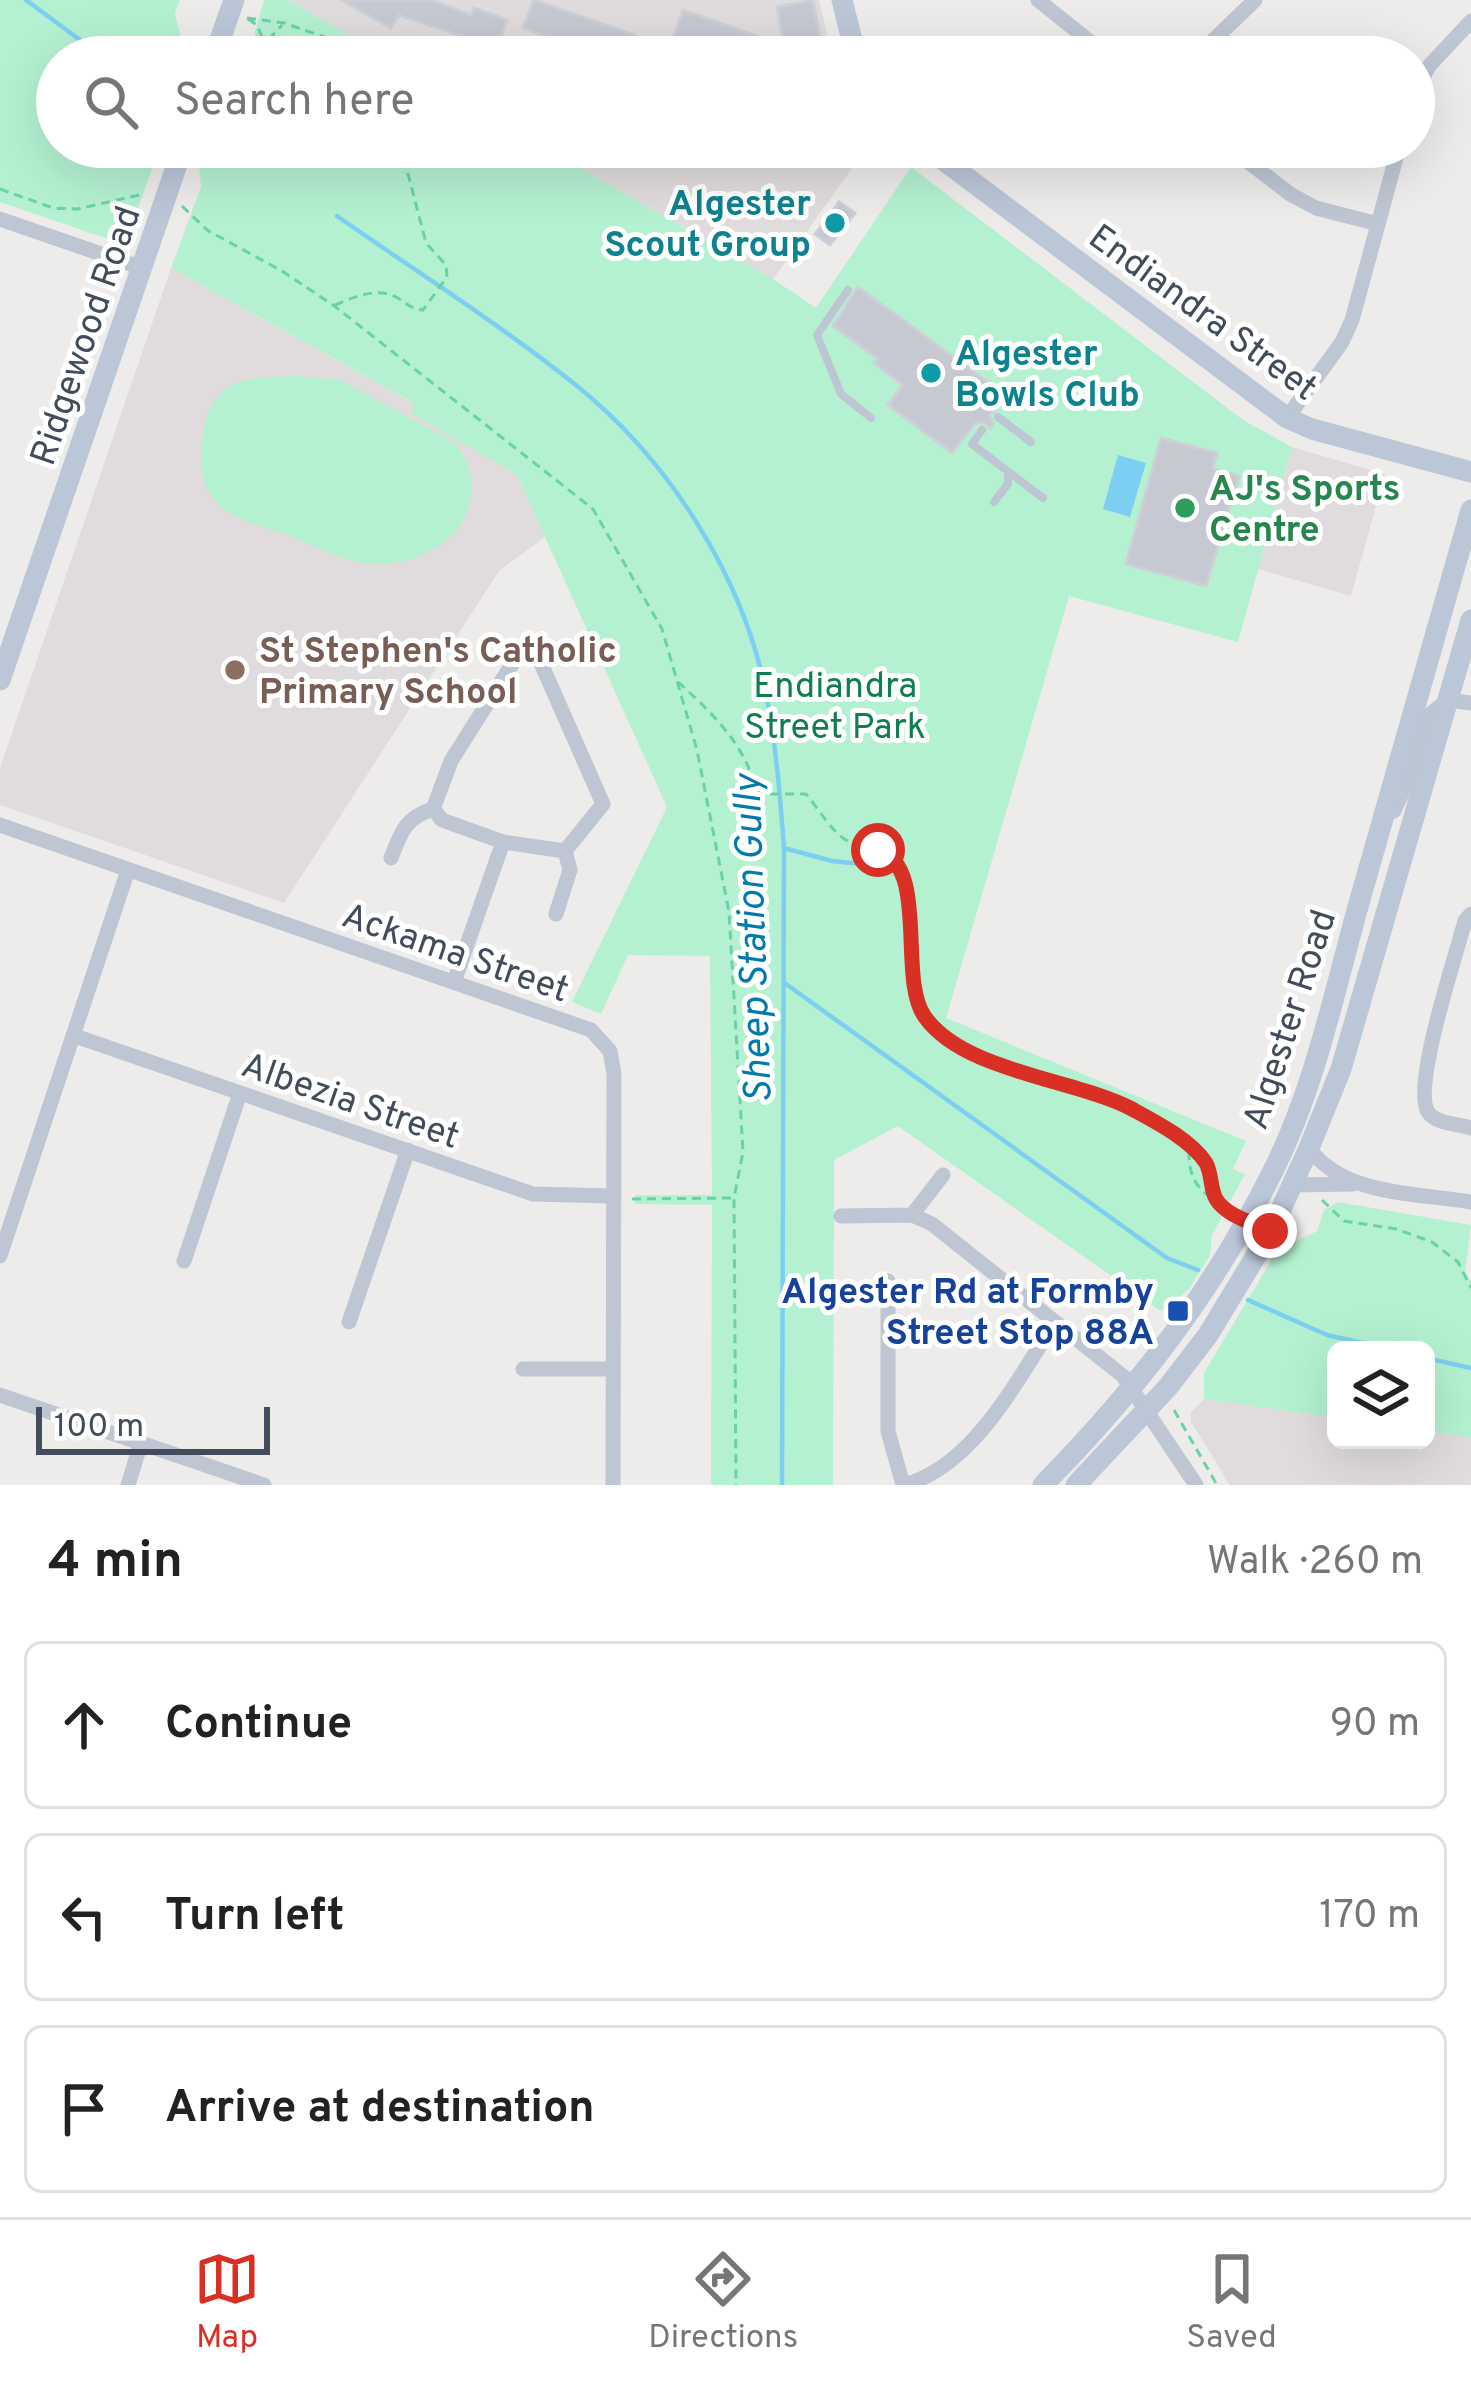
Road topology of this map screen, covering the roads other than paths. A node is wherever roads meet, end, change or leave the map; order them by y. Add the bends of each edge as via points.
1 (234, 0) edge
2 (842, 0) edge
3 (1038, 0) edge
4 (1255, 0) edge
5 (1471, 21) edge
6 (221, 36) edge
7 (851, 36) edge
8 (1083, 36) edge
9 (1218, 36) edge
10 (1435, 60) edge
11 (176, 168) edge
12 (954, 168) edge
13 (1257, 168) edge
14 (1393, 168) edge
15 (0, 219) edge
16 (1378, 224) junction
17 (142, 268) junction
18 (848, 290) dead end
19 (998, 417) dead end
20 (871, 418) dead end
21 (1288, 418) junction
22 (982, 430) dead end
23 (1031, 442) dead end
24 (1008, 472) junction
25 (1471, 472) edge
26 (1043, 498) dead end
27 (994, 502) dead end
28 (1471, 510) edge
29 (1471, 620) edge
30 (1432, 648) junction
31 (0, 680) edge
32 (1460, 701) edge
33 (433, 808) junction
34 (0, 825) edge
35 (503, 842) junction
36 (565, 851) junction
37 (1372, 857) junction
38 (391, 858) dead end
39 (128, 870) junction
40 (556, 914) dead end
41 (1471, 914) edge
42 (454, 982) junction
43 (75, 1036) junction
44 (240, 1093) junction
45 (1471, 1128) edge
46 (1309, 1148) junction
47 (408, 1150) junction
48 (943, 1175) dead end
49 (1356, 1184) junction
50 (1292, 1185) junction
51 (612, 1196) junction
52 (1471, 1202) edge
53 (841, 1216) dead end
54 (912, 1216) junction
55 (0, 1256) edge
56 (184, 1261) dead end
57 (888, 1281) dead end
58 (349, 1322) dead end
59 (1054, 1324) junction
60 (523, 1369) dead end
61 (613, 1370) junction
62 (1132, 1390) junction
63 (0, 1395) edge
64 (1146, 1412) junction
65 (141, 1443) junction
66 (128, 1485) edge
67 (264, 1485) edge
68 (614, 1485) edge
69 (904, 1485) edge
70 (1043, 1485) edge
71 (1076, 1485) edge
72 (1196, 1485) edge

1 - 6 main road
2 - 7 main road
3 - 8 street
4 - 9 street
5 - 10 street
11 - 17 main road, Ridgewood Road
12 - 21 main road, Endiandra Street
13 - 16 street via 1316,208
14 - 16 street
15 - 17 street
16 - 21 street via 1342,342
17 - 31 main road, Ridgewood Road
18 - 20 lane via 820,325 819,349 841,394
19 - 23 lane
21 - 25 main road, Endiandra Street
22 - 24 lane via 971,444
24 - 26 lane
24 - 27 lane
28 - 30 main road, Algester Road
29 - 32 main road, Algester Road
30 - 32 street via 1436,684
30 - 37 main road, Algester Road
32 - 37 street via 1424,719 1408,780
32 - 46 main road, Algester Road
33 - 35 street via 442,820
33 - 36 street via 451,761 516,658 529,653 541,661 602,794 598,813
33 - 38 street via 405,823
34 - 39 street, Ackama Street
35 - 36 street
35 - 42 street
36 - 40 street via 570,870
37 - 62 main road, Algester Road via 1315,1067 1273,1171 1200,1299
39 - 42 street, Ackama Street
39 - 43 street
41 - 45 street via 1422,1082 1434,1119
42 - 51 street, Ackama Street via 591,1030 610,1051
43 - 44 street, Albezia Street
43 - 55 street
44 - 47 street, Albezia Street
44 - 56 street
46 - 49 street
46 - 50 main road, Algester Road
47 - 51 street, Albezia Street via 533,1194
47 - 58 street
48 - 54 street
49 - 50 street
49 - 52 street
50 - 64 main road, Algester Road via 1208,1335
51 - 61 street, Ackama Street
53 - 54 street
54 - 59 street
57 - 69 street via 888,1431
59 - 62 street
59 - 69 street via 992,1417 928,1478
60 - 61 street
61 - 68 street, Ackama Street
62 - 64 street
62 - 70 main road, Algester Road
63 - 65 street
64 - 71 main road, Algester Road
64 - 72 street
65 - 66 street
65 - 67 street

